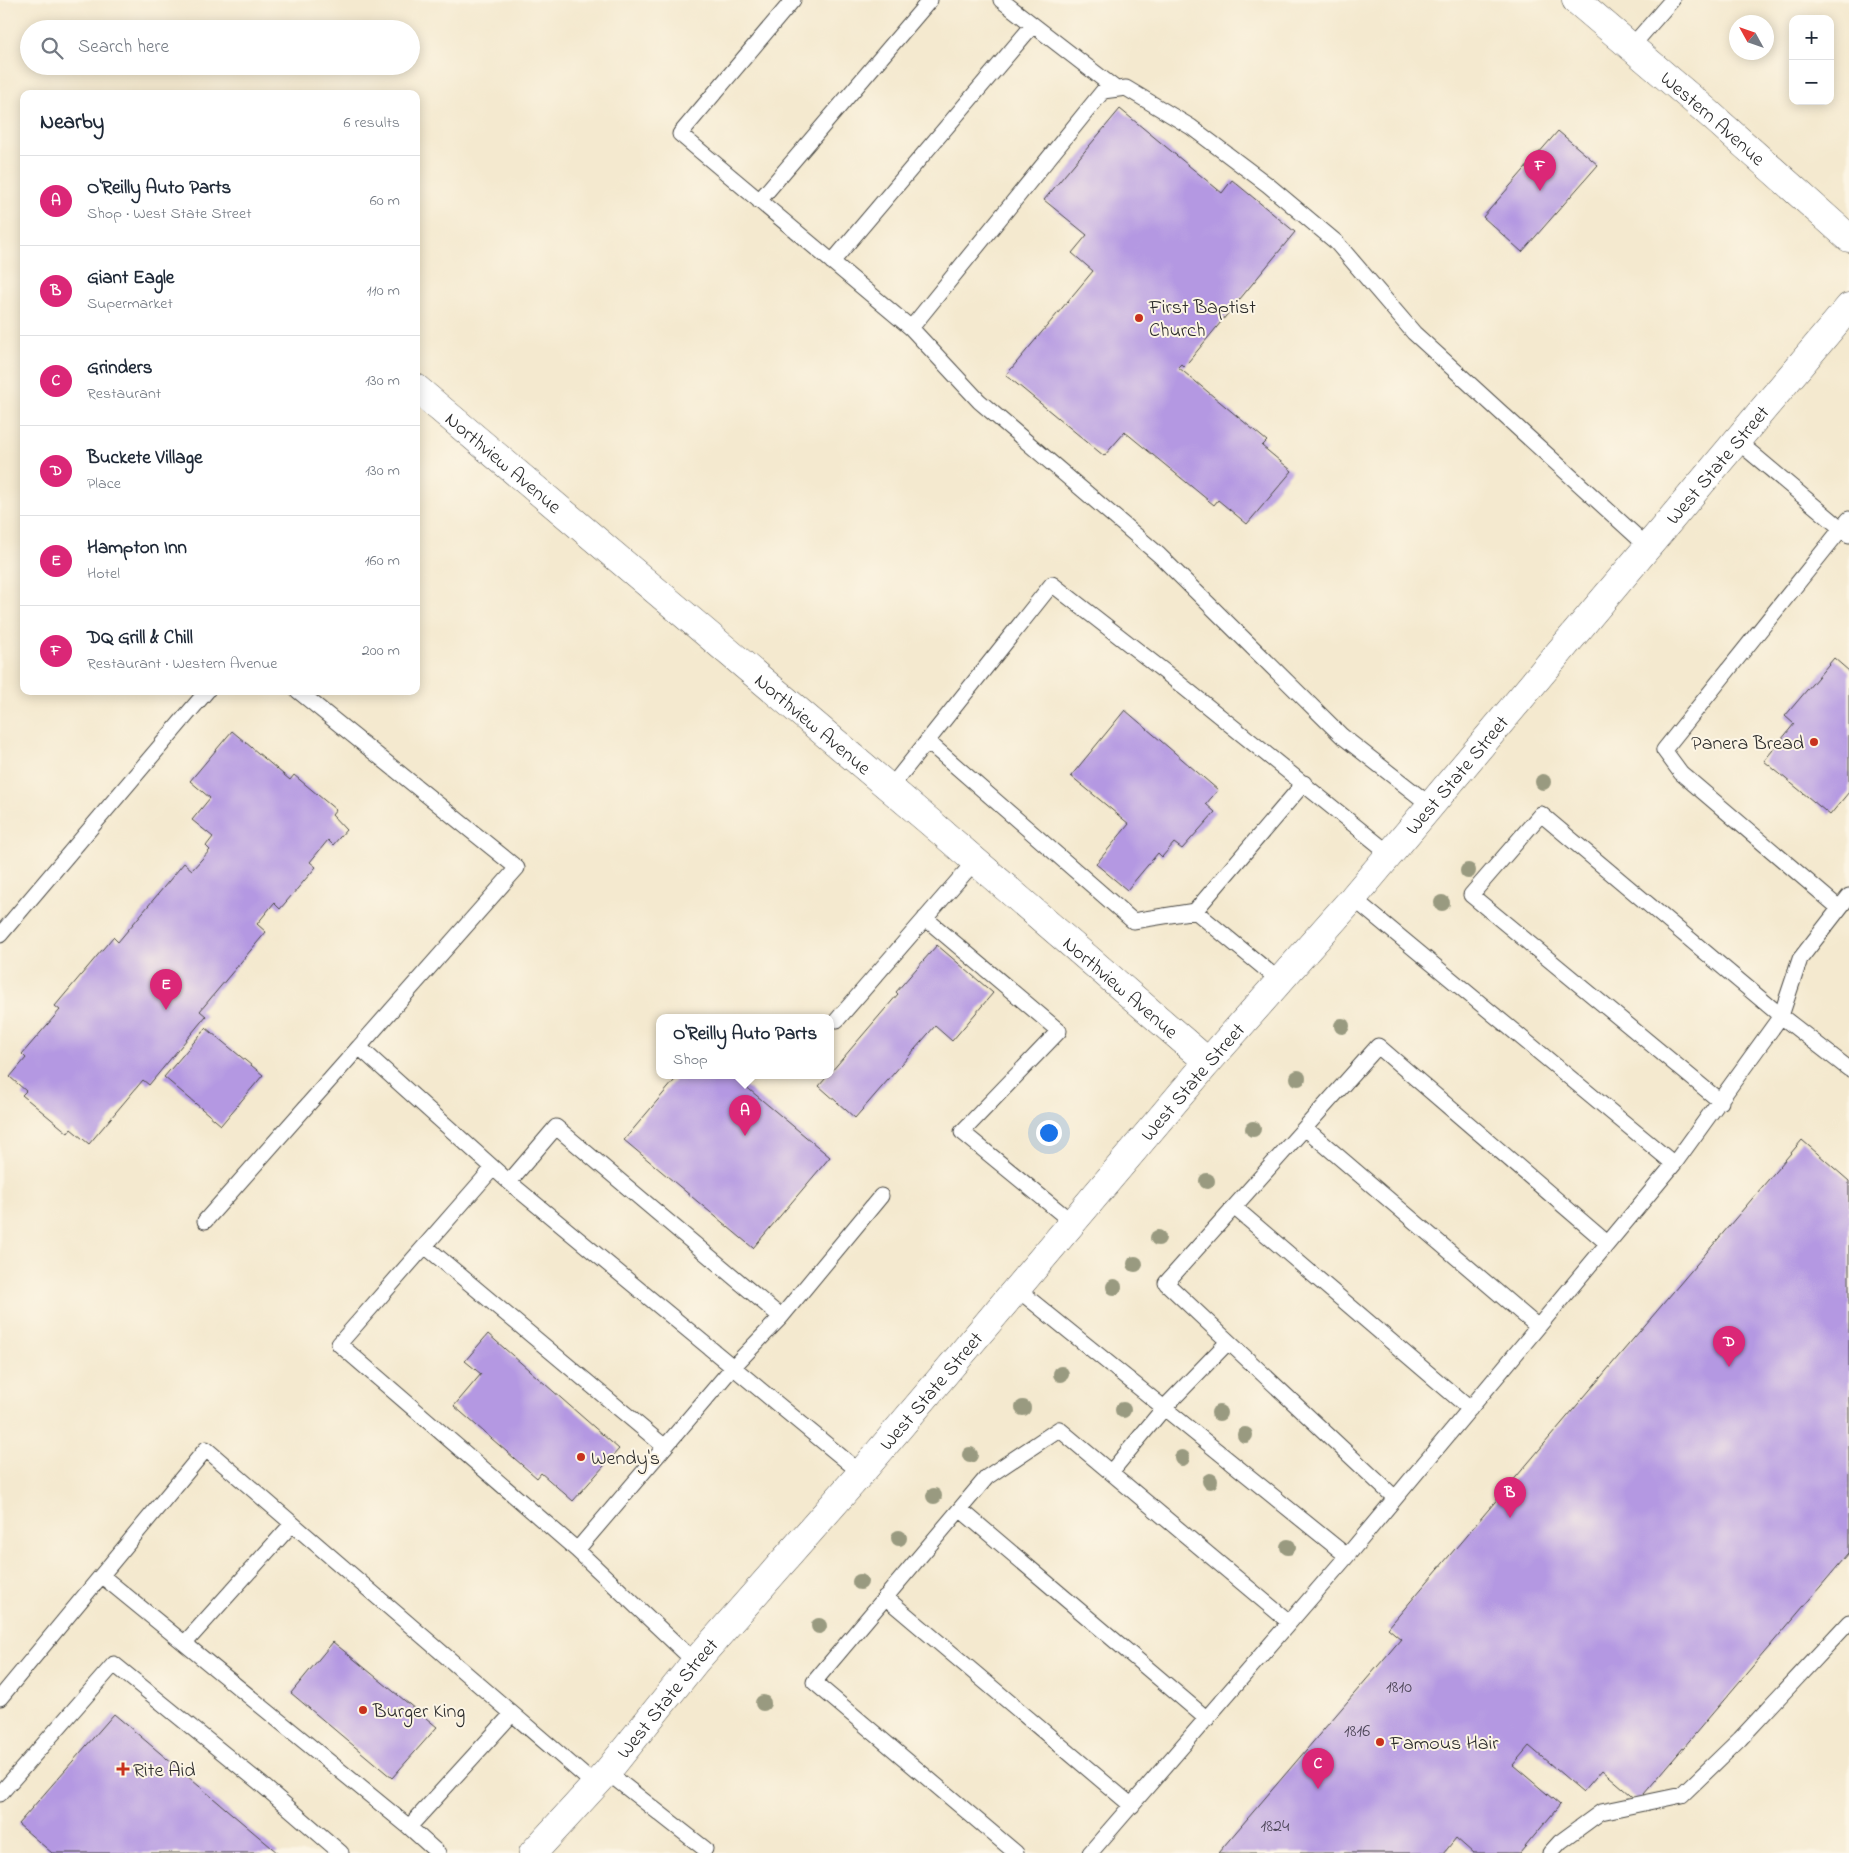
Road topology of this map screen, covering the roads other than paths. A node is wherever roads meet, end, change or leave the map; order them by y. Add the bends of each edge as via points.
1 (793, 0) edge
2 (930, 0) edge
3 (1001, 0) edge
4 (1576, 0) edge
5 (1672, 0) edge
6 (1033, 25) junction
7 (1631, 47) junction
8 (1110, 90) junction
9 (759, 201) junction
10 (1849, 238) edge
11 (832, 262) junction
12 (1849, 307) edge
13 (911, 328) junction
14 (420, 391) edge
15 (1736, 440) junction
16 (1846, 528) edge
17 (1647, 546) junction
18 (204, 695) edge
19 (303, 695) edge
20 (927, 741) junction
21 (1304, 783) junction
22 (890, 788) junction
23 (1430, 805) junction
24 (1390, 854) junction
25 (975, 861) junction
26 (1849, 896) edge
27 (1353, 898) junction
28 (1839, 908) junction
29 (1195, 911) junction
30 (925, 918) junction
31 (0, 935) edge
32 (1280, 981) junction
33 (1780, 1016) junction
34 (837, 1020) dead end
35 (359, 1047) junction
36 (1208, 1062) junction
37 (1849, 1069) edge
38 (1721, 1102) junction
39 (1305, 1128) junction
40 (1674, 1164) junction
41 (493, 1168) junction
42 (509, 1182) junction
43 (881, 1196) dead end
44 (1234, 1207) junction
45 (205, 1221) dead end
46 (1073, 1223) junction
47 (1608, 1243) junction
48 (425, 1246) junction
49 (1017, 1289) junction
50 (781, 1318) junction
51 (1538, 1327) junction
52 (1228, 1342) junction
53 (733, 1367) junction
54 (1164, 1408) junction
55 (1470, 1409) junction
56 (665, 1447) junction
57 (861, 1472) junction
58 (1111, 1472) junction
59 (1395, 1498) junction
60 (960, 1510) junction
61 (292, 1524) junction
62 (577, 1550) junction
63 (1347, 1556) junction
64 (102, 1576) junction
65 (885, 1597) junction
66 (1289, 1622) junction
67 (1849, 1622) edge
68 (185, 1643) junction
69 (695, 1662) junction
70 (0, 1698) edge
71 (512, 1714) junction
72 (1207, 1719) junction
73 (601, 1779) junction
74 (0, 1794) edge
75 (1132, 1806) junction
76 (409, 1827) junction
77 (706, 1852) edge
78 (341, 1853) edge
79 (438, 1853) edge
80 (533, 1853) edge
81 (1016, 1853) edge
82 (1090, 1853) edge
83 (1550, 1853) edge

1 - 9 lane via 680,134
2 - 9 lane
3 - 6 lane
4 - 7 main road, Western Avenue
5 - 7 lane
6 - 8 lane
6 - 11 lane
7 - 10 main road, Western Avenue
8 - 13 lane
8 - 17 lane via 1126,88 1191,127 1336,242 1414,333
9 - 11 lane
11 - 13 lane
12 - 15 main road, West State Street
13 - 23 lane via 979,402 1159,555 1342,736
14 - 22 main road, Northview Avenue
15 - 16 lane
15 - 17 main road, West State Street
16 - 28 lane via 1664,750 1681,773
17 - 23 main road, West State Street
18 - 31 lane
19 - 35 lane via 516,868
20 - 21 lane via 1052,584
20 - 22 lane
20 - 29 lane via 1133,921
21 - 24 lane
21 - 29 lane
22 - 25 main road, Northview Avenue
23 - 24 main road, West State Street
24 - 27 main road, West State Street
25 - 30 lane
25 - 36 main road, Northview Avenue
26 - 28 lane
27 - 32 main road, West State Street
27 - 40 lane
28 - 33 lane via 1800,959
29 - 32 lane
30 - 34 lane
30 - 46 lane via 1059,1031 962,1132
32 - 36 main road, West State Street
33 - 37 lane
33 - 38 lane
33 - 38 lane via 1541,814 1470,895
35 - 41 lane
35 - 45 lane
36 - 46 main road, West State Street
38 - 40 lane
39 - 44 lane
39 - 47 lane via 1378,1046
39 - 51 lane
40 - 47 lane
41 - 42 lane
41 - 48 lane
42 - 50 lane via 556,1128
42 - 53 lane
43 - 50 lane
44 - 52 lane via 1166,1284
44 - 55 lane
46 - 49 main road, West State Street
47 - 51 lane
48 - 56 lane
48 - 62 lane via 339,1344
49 - 54 lane
49 - 57 main road, West State Street
50 - 53 lane
51 - 55 lane
52 - 54 lane
52 - 59 lane
53 - 56 lane
53 - 57 lane
54 - 58 lane
54 - 63 lane
55 - 59 lane
56 - 62 lane
57 - 69 main road, West State Street
58 - 60 lane via 1059,1429 987,1477
58 - 66 lane
59 - 63 lane
60 - 65 lane
60 - 72 lane
61 - 64 lane via 206,1449
61 - 68 lane
61 - 71 lane
62 - 69 lane
63 - 66 lane
64 - 68 lane
64 - 70 lane
65 - 75 lane
65 - 81 lane via 814,1682
66 - 72 lane
67 - 83 lane via 1740,1739 1682,1795 1600,1812
68 - 76 lane
69 - 73 main road, West State Street
71 - 73 lane
71 - 76 lane
72 - 75 lane
73 - 77 lane
73 - 80 main road, West State Street
74 - 78 lane via 114,1664 260,1782
75 - 82 lane
76 - 79 lane

